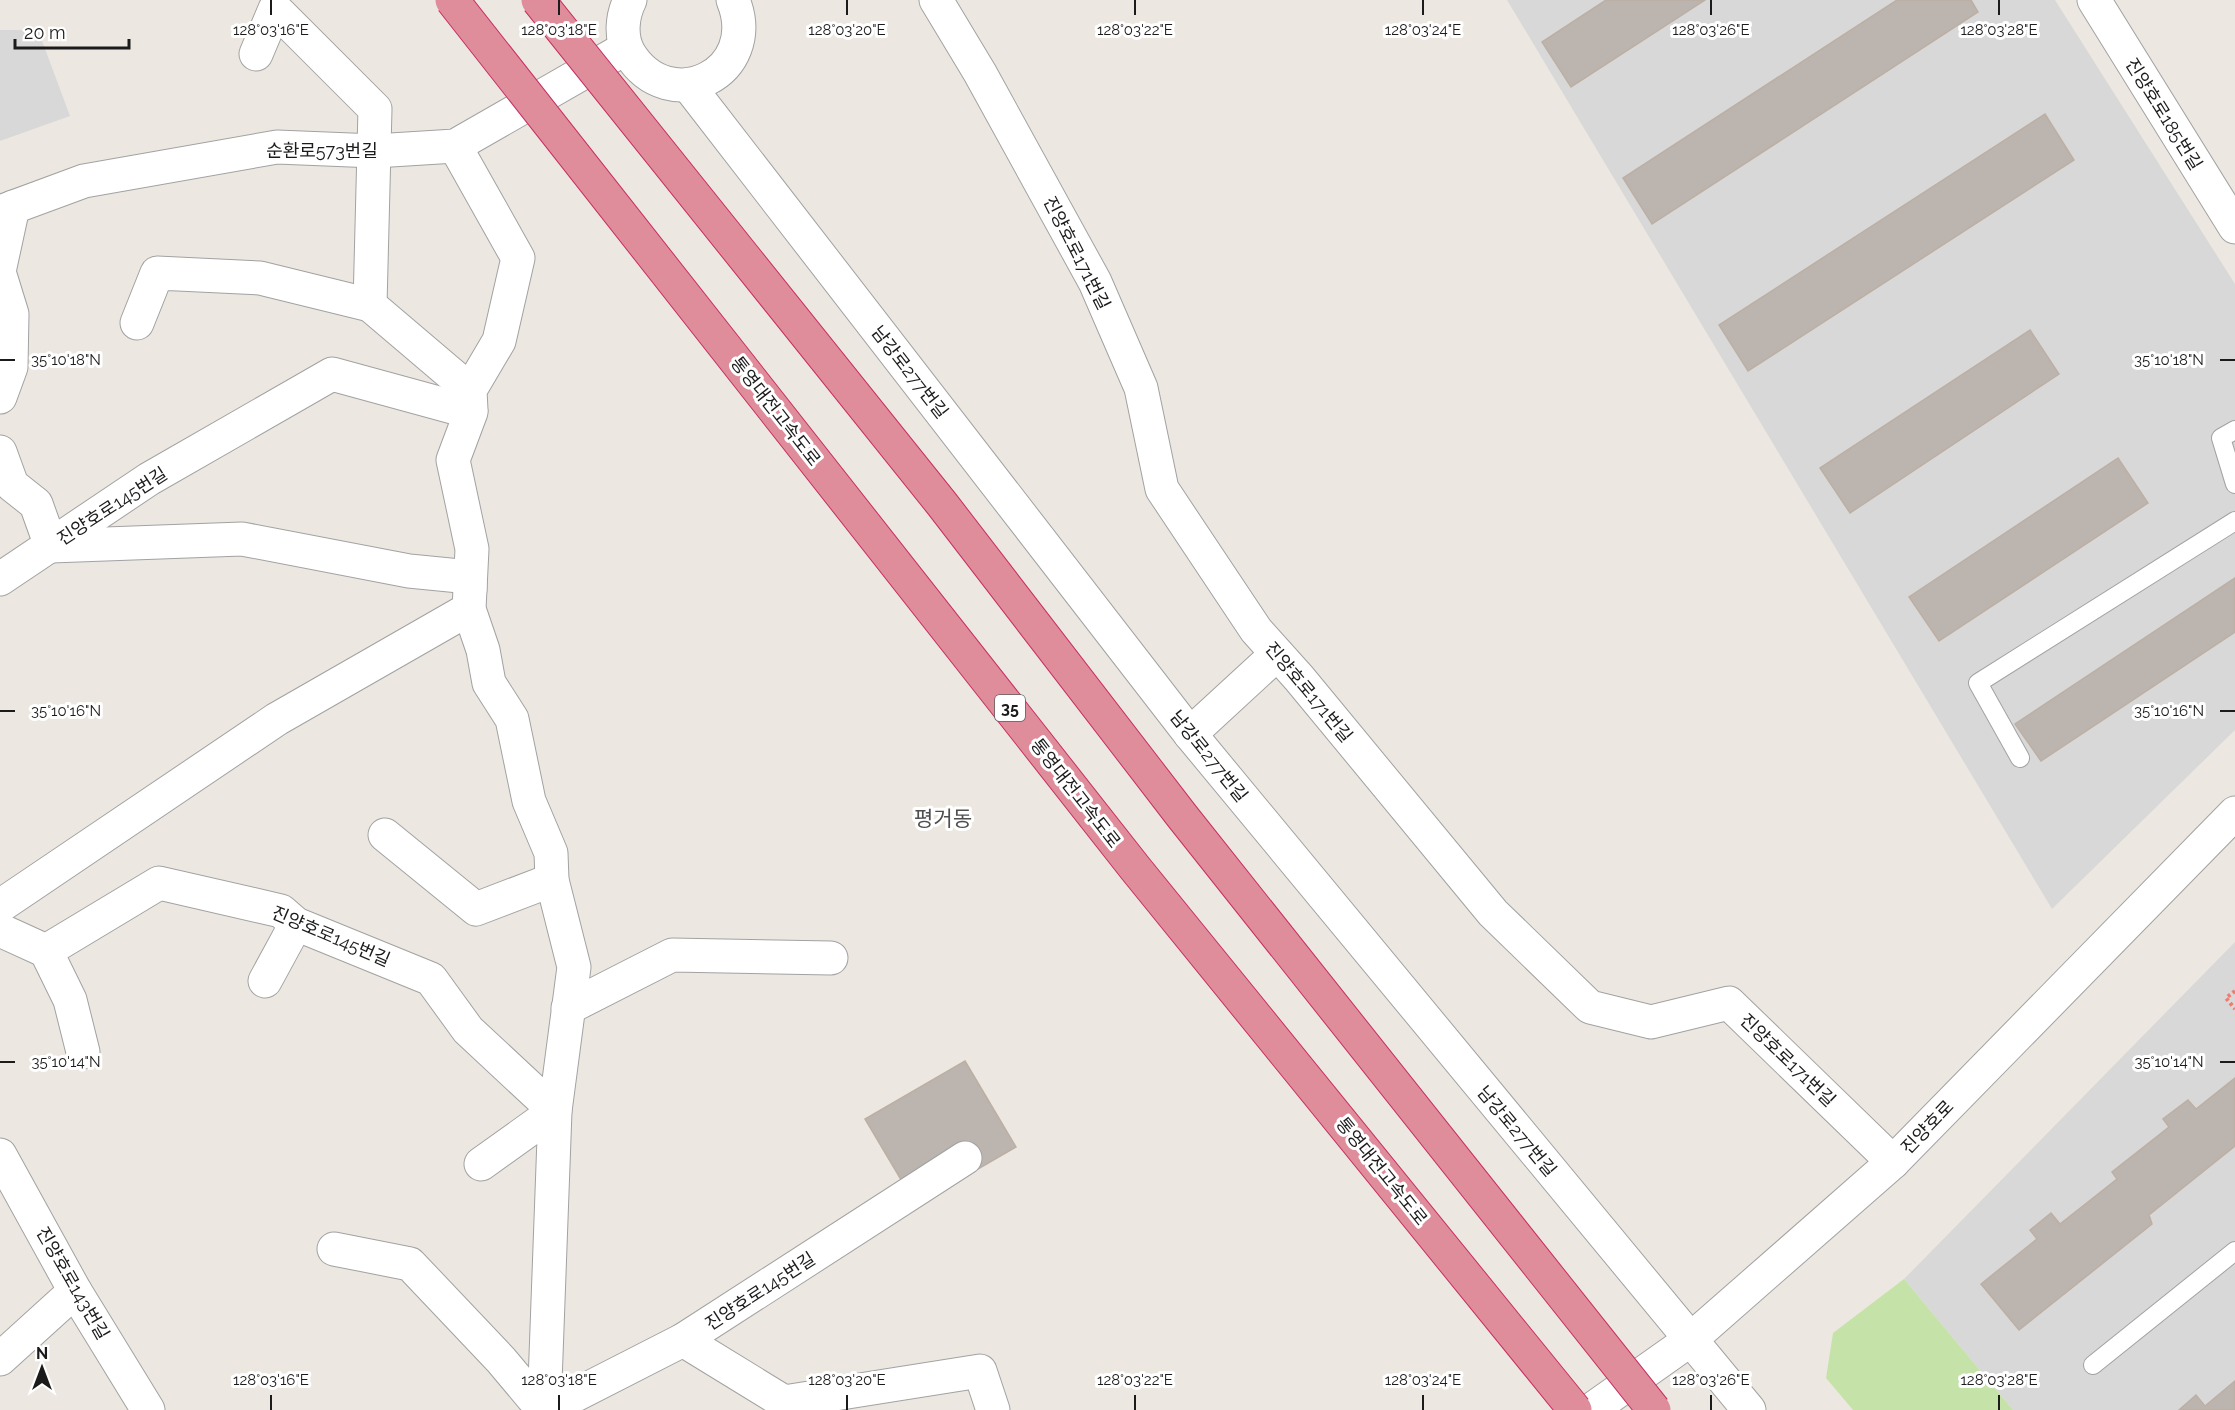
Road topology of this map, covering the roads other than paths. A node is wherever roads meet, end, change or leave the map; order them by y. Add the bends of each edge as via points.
1 (452, 0) edge
2 (538, 0) edge
3 (630, 0) edge
4 (733, 0) edge
5 (936, 0) edge
6 (2100, 2) edge
7 (269, 3) edge
8 (626, 48) junction
9 (256, 54) dead end
10 (688, 85) junction
11 (455, 146) junction
12 (375, 151) junction
13 (7, 210) edge
14 (2235, 227) edge
15 (0, 267) edge
16 (0, 275) edge
17 (370, 305) junction
18 (137, 323) dead end
19 (0, 397) edge
20 (470, 401) junction
21 (2235, 430) edge
22 (0, 452) edge
23 (2235, 483) edge
24 (2235, 521) edge
25 (51, 546) junction
26 (0, 579) edge
27 (469, 599) junction
28 (1277, 654) junction
29 (1190, 734) junction
30 (2020, 758) dead end
31 (2235, 813) edge
32 (385, 835) dead end
33 (552, 879) junction
34 (0, 906) edge
35 (296, 924) junction
36 (0, 930) edge
37 (46, 951) junction
38 (831, 958) dead end
39 (265, 981) dead end
40 (568, 1008) junction
41 (83, 1053) dead end
42 (555, 1111) junction
43 (0, 1155) edge
44 (965, 1158) dead end
45 (1893, 1162) junction
46 (481, 1164) dead end
47 (334, 1249) dead end
48 (2235, 1251) edge
49 (75, 1290) junction
50 (683, 1340) junction
51 (1690, 1340) junction
52 (0, 1359) edge
53 (2093, 1365) dead end
54 (148, 1410) edge
55 (544, 1410) edge
56 (993, 1410) edge
57 (1575, 1410) edge
58 (1591, 1410) edge
59 (1654, 1410) edge
60 (1749, 1410) edge

1 - 57 highway, 통영대전고속도로 / 35, bridge via 1127,858
2 - 59 highway, bridge via 942,504 1182,816
3 - 8 street via 623,29
4 - 10 street via 740,34 735,53 723,69 707,80
5 - 28 street, 진양호로171번길 via 1095,282 1141,388 1162,489 1256,630
6 - 14 street, 진양호로185번길
7 - 9 street
7 - 12 street via 375,109
8 - 10 street via 651,77 669,84
8 - 11 street, 순환로573번길
10 - 29 street, 남강로277번길
11 - 12 street, 순환로573번길
11 - 20 street via 518,258 499,341
12 - 13 street, 순환로573번길 via 277,147 84,181
12 - 17 street
13 - 15 street
16 - 19 street via 12,314 11,367
17 - 18 street via 260,278 157,273
17 - 20 street
20 - 25 street, 진양호로145번길 via 332,374 149,479
20 - 27 street via 453,460 472,549
21 - 23 lane via 2221,438
22 - 25 street via 12,485 36,504
24 - 30 lane via 1978,683
25 - 26 street
25 - 27 street, 진양호로145번길 via 242,538 409,571 470,577
27 - 33 street via 489,683 512,719 529,801 551,853
27 - 34 street via 277,719
28 - 29 street
28 - 45 street, 진양호로171번길 via 1493,913 1590,1007 1651,1022 1729,1003
29 - 51 street, 남강로277번길
31 - 45 street, 진양호로
32 - 33 street via 476,909
33 - 40 street via 574,967
35 - 37 street, 진양호로145번길 via 281,911 159,883
35 - 39 street
35 - 42 street, 진양호로145번길 via 431,979 468,1030
36 - 37 street
37 - 41 street via 69,1000
38 - 40 street via 672,955
40 - 42 street
42 - 46 street
42 - 55 street
43 - 49 street, 진양호로143번길
44 - 50 street, 진양호로145번길
45 - 51 street, 진양호로
47 - 55 street via 410,1264
48 - 53 lane
49 - 52 street
49 - 54 street, 진양호로143번길
50 - 55 street, 진양호로145번길
50 - 56 street via 784,1402 980,1371
51 - 58 street, 진양호로
51 - 60 street, 남강로277번길

